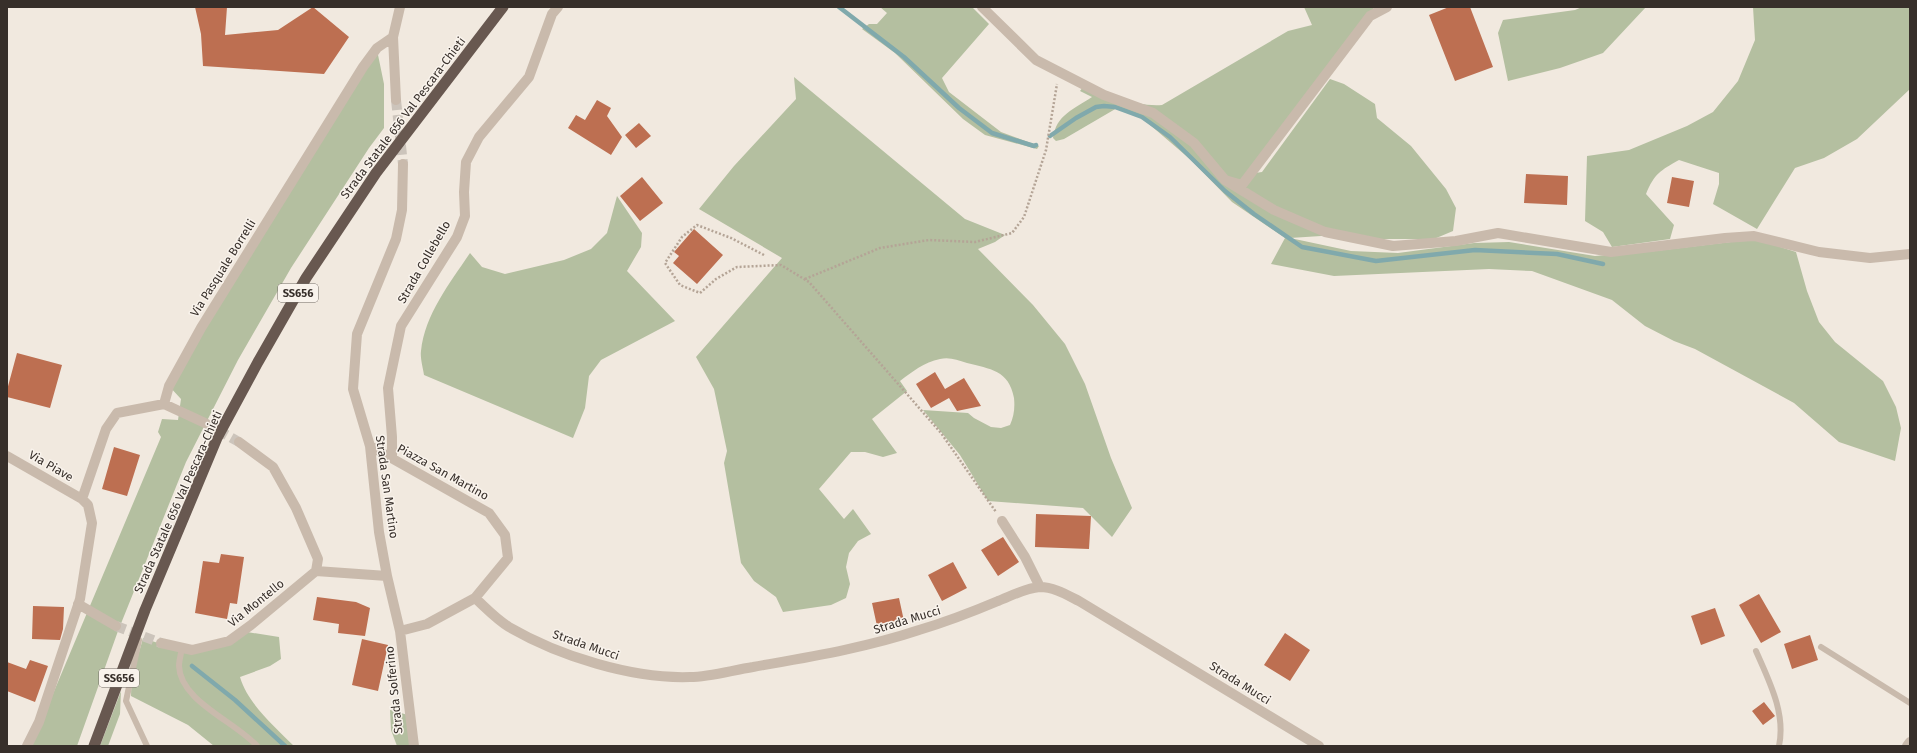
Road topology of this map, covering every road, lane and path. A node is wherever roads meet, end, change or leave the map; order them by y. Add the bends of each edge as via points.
1 (400, 7) edge
2 (503, 7) edge
3 (558, 7) edge
4 (982, 7) edge
5 (1387, 7) edge
6 (393, 37) junction
7 (1059, 72) junction
8 (396, 100) tunnel mouth
9 (403, 164) tunnel mouth
10 (1225, 180) junction
11 (1910, 254) edge
12 (764, 255) dead end
13 (804, 279) junction
14 (164, 404) junction
15 (205, 423) tunnel mouth
16 (239, 442) tunnel mouth
17 (370, 446) junction
18 (7, 456) edge
19 (392, 458) junction
20 (82, 499) junction
21 (1002, 521) joint
22 (316, 571) junction
23 (387, 576) junction
24 (1040, 587) junction
25 (475, 598) junction
26 (78, 604) junction
27 (145, 610) junction
28 (116, 626) tunnel mouth
29 (400, 630) junction
30 (162, 643) tunnel mouth
31 (1821, 647) dead end
32 (182, 648) junction
33 (1756, 651) dead end
34 (1910, 703) edge
35 (1910, 742) edge
36 (28, 746) edge
37 (94, 746) edge
38 (147, 746) edge
39 (257, 746) edge
40 (414, 746) edge
41 (1319, 746) edge
42 (1779, 746) edge
43 (1907, 746) edge

1 - 6 street
2 - 27 highway, Strada Statale 656 Val Pescara-Chieti / SS656 via 376,173 306,278 217,438
3 - 19 street, Strada Collebello via 552,14 529,76 479,137 466,162 465,216 457,237 401,326 388,388
4 - 7 street via 1036,60
5 - 10 street via 1370,16 1242,185
6 - 8 street
6 - 14 street, Via Pasquale Borrelli via 376,48 363,67 201,328 168,386
7 - 10 street via 1104,95 1153,113 1194,143
7 - 13 path via 1046,150 1024,217 1012,233 975,242 929,240 880,248
9 - 17 street, Strada San Martino via 402,210 396,239 357,334 353,389
10 - 11 street via 1274,210 1325,232 1393,246 1456,241 1498,234 1611,252 1754,236 1819,252 1870,258
12 - 13 path via 731,238 697,225 682,237 665,263 680,285 700,293 716,279 737,267 781,265
13 - 21 path via 941,433
14 - 15 street
14 - 20 street via 117,413 106,429
16 - 22 street via 273,467 296,508 318,558
17 - 19 street, Piazza San Martino
17 - 23 street, Strada San Martino via 379,532
18 - 20 street, Via Piave
19 - 25 street, Piazza San Martino via 489,513 505,535 508,558
20 - 26 street via 88,505 92,523
21 - 24 street
22 - 23 street
22 - 32 street, Via Montello via 229,641 192,650
23 - 29 street, Strada San Martino
24 - 25 street, Strada Mucci via 879,643 691,677 622,671 562,652 508,626
24 - 41 street, Strada Mucci via 1054,589 1079,601
25 - 29 street, Piazza San Martino via 427,624
26 - 28 street
26 - 36 street via 39,722
27 - 37 highway, Strada Statale 656 Val Pescara-Chieti / SS656
27 - 38 lane via 126,701
29 - 40 street, Strada Solferino
30 - 32 street, Via Montello
31 - 34 lane
32 - 39 lane via 179,666 182,680 190,693
33 - 42 lane via 1778,705 1781,731
35 - 43 street

